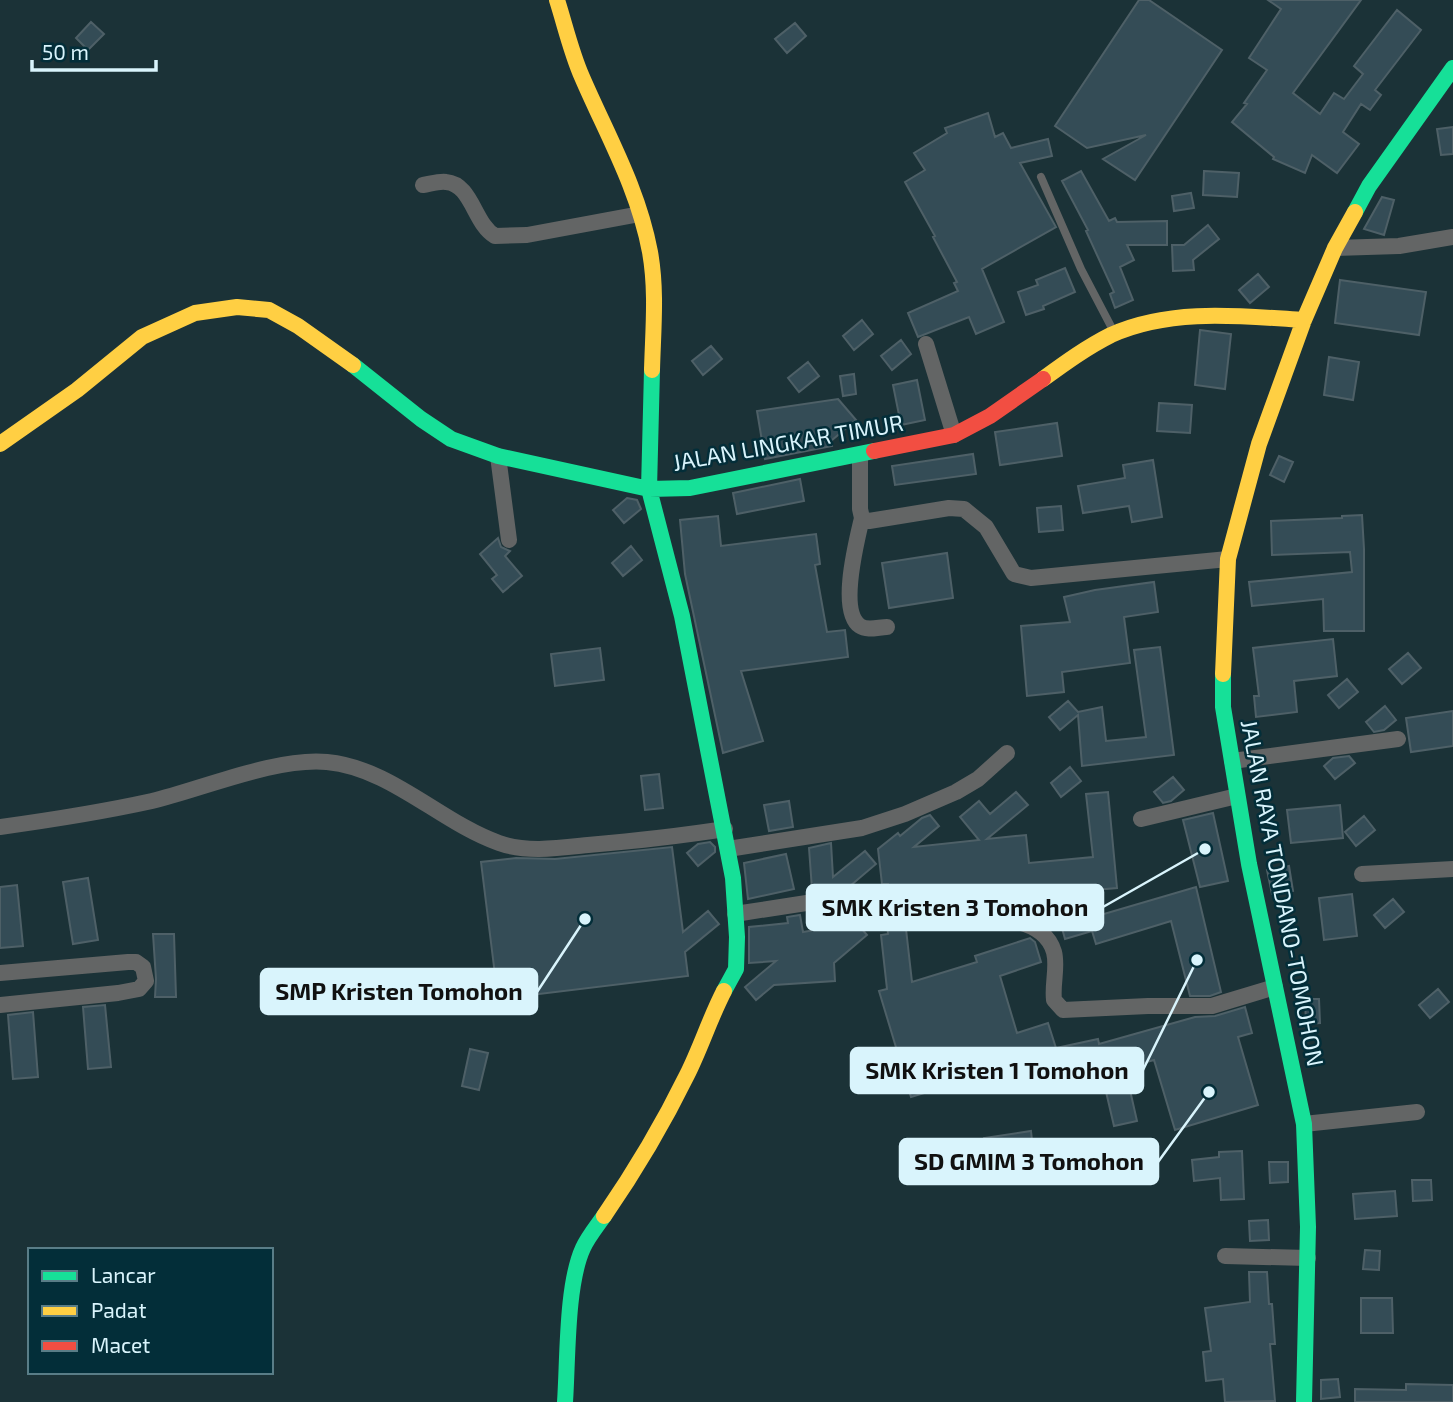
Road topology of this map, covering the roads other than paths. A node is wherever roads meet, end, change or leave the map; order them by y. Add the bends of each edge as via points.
1 (557, 0) edge
2 (1453, 68) edge
3 (1041, 177) dead end
4 (423, 185) dead end
5 (640, 215) junction
6 (1453, 237) edge
7 (1335, 248) junction
8 (1304, 320) junction
9 (1115, 334) junction
10 (926, 344) dead end
11 (954, 435) junction
12 (0, 444) edge
13 (860, 455) junction
14 (498, 456) junction
15 (649, 489) junction
16 (862, 518) junction
17 (509, 540) dead end
18 (1228, 559) junction
19 (887, 627) dead end
20 (1398, 739) dead end
21 (1007, 753) dead end
22 (1232, 761) junction
23 (1237, 796) junction
24 (1140, 819) dead end
25 (0, 827) edge
26 (726, 829) junction
27 (728, 849) junction
28 (1453, 869) edge
29 (1362, 874) dead end
30 (871, 893) dead end
31 (735, 915) junction
32 (942, 919) dead end
33 (0, 973) edge
34 (1275, 987) junction
35 (0, 1005) edge
36 (1417, 1112) dead end
37 (1304, 1124) junction
38 (1225, 1256) dead end
39 (1308, 1258) junction
40 (565, 1402) edge
41 (1304, 1402) edge

1 - 5 main road via 581,75 618,151
2 - 7 main road, JALAN RAYA TONDANO-TOMOHON via 1369,186
3 - 9 lane
4 - 5 street via 447,181 461,187 482,224 495,236
5 - 15 main road via 650,253 654,309
6 - 7 street via 1399,246
7 - 8 main road, JALAN RAYA TONDANO-TOMOHON
8 - 9 main road, JALAN LINGKAR TIMUR via 1187,317
8 - 18 main road, JALAN RAYA TONDANO-TOMOHON via 1259,444
9 - 11 main road, JALAN LINGKAR TIMUR via 1088,347 998,413
10 - 11 street
11 - 13 main road, JALAN LINGKAR TIMUR
12 - 14 main road, JALAN LINGKAR TIMUR via 142,337 195,313 237,307 269,310 298,326 451,439
13 - 15 main road, JALAN LINGKAR TIMUR via 690,488
13 - 16 street
14 - 15 main road, JALAN LINGKAR TIMUR
14 - 17 street
15 - 26 main road via 682,616
16 - 18 street via 869,522 964,509 986,527 1014,574 1031,578
16 - 19 street via 851,563 853,617 867,628
18 - 22 main road, JALAN RAYA TONDANO-TOMOHON via 1223,707
20 - 22 street
21 - 27 street via 957,792 905,814 862,828
22 - 23 main road, JALAN RAYA TONDANO-TOMOHON
23 - 24 street
23 - 34 main road, JALAN RAYA TONDANO-TOMOHON
25 - 26 street via 152,801 267,769 326,762 369,774 485,838 514,847 561,848
26 - 27 main road
27 - 31 main road
28 - 29 street
30 - 31 street
31 - 40 main road via 736,969 658,1131 578,1262
32 - 34 street via 1001,919 1039,930 1054,951 1054,1000 1063,1010 1212,1006
33 - 35 street via 128,962 144,967 146,976 144,985 133,991
34 - 37 main road, JALAN RAYA TONDANO-TOMOHON
36 - 37 street
37 - 39 main road, JALAN RAYA TONDANO-TOMOHON
38 - 39 street
39 - 41 main road, JALAN RAYA TONDANO-TOMOHON

